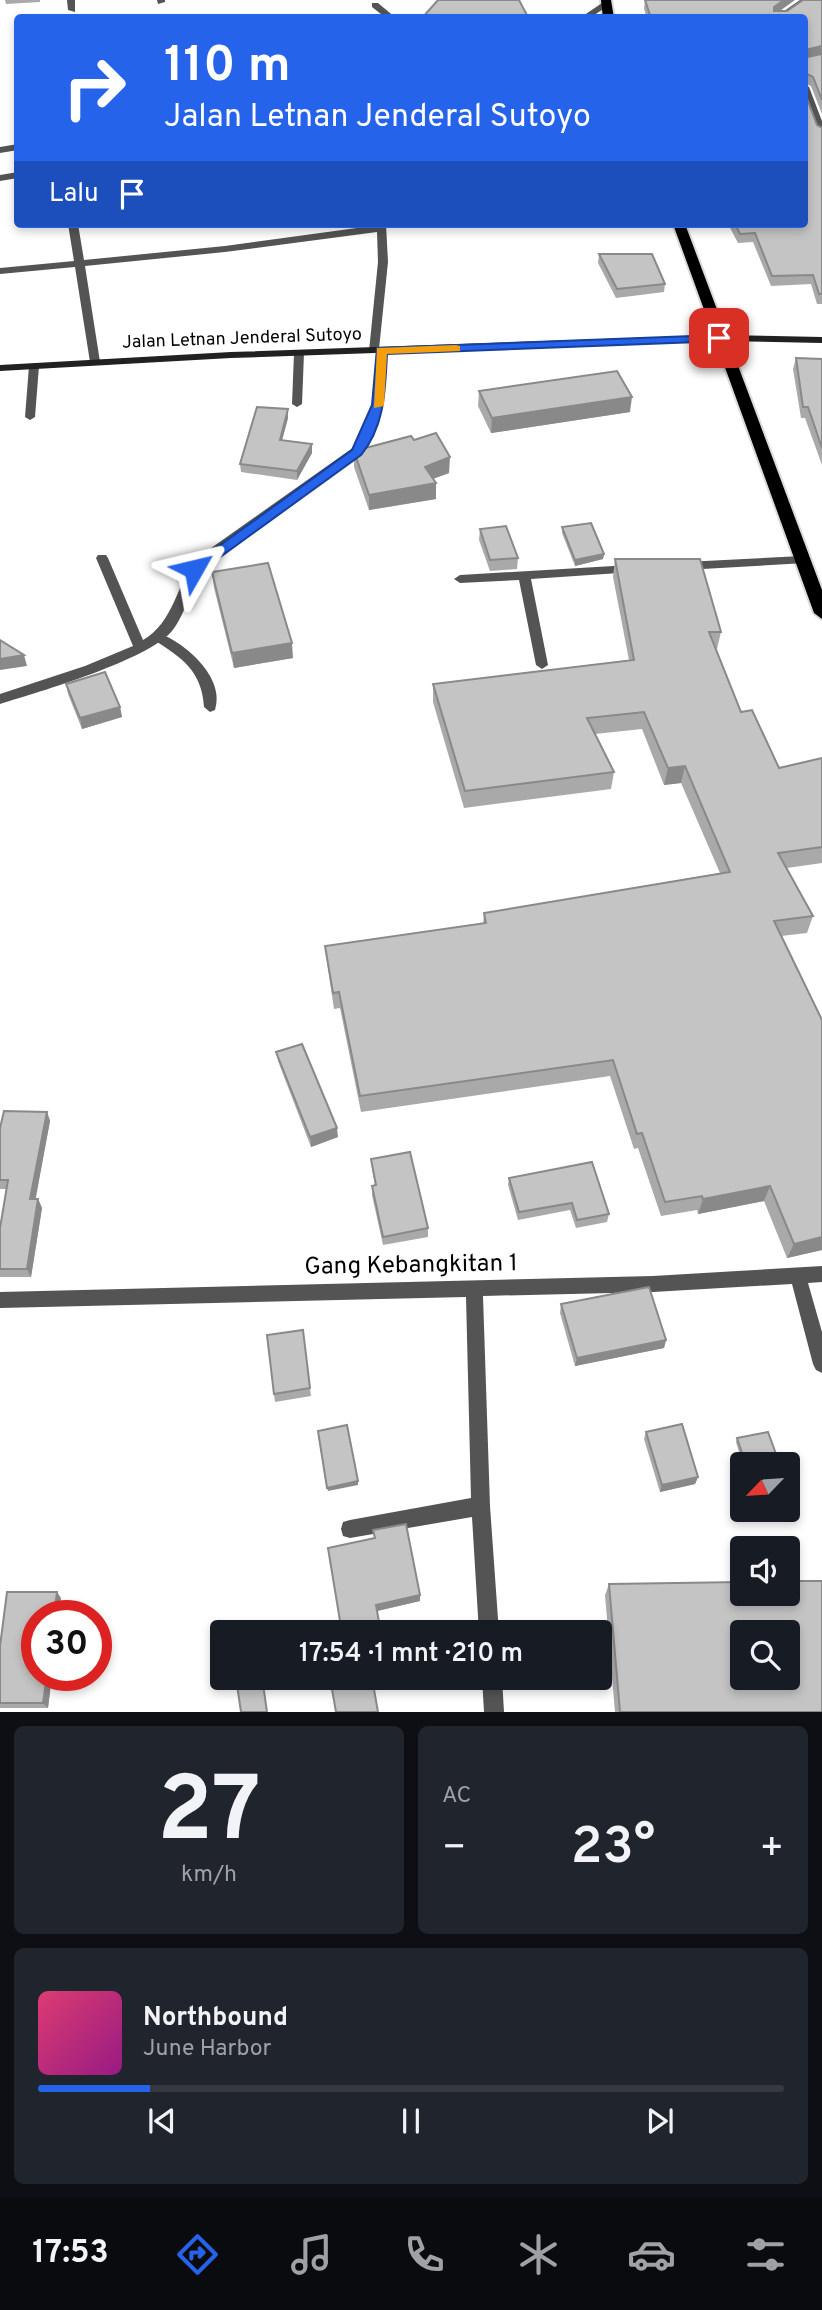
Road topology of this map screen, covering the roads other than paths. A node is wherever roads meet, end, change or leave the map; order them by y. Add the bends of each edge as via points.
1 (71, 0) edge
2 (805, 0) edge
3 (375, 5) dead end
4 (72, 10) dead end
5 (387, 14) edge
6 (784, 14) edge
7 (808, 95) edge
8 (822, 133) edge
9 (74, 228) edge
10 (367, 228) edge
11 (381, 228) edge
12 (680, 228) edge
13 (79, 262) junction
14 (0, 271) edge
15 (719, 338) junction
16 (822, 340) edge
17 (378, 351) junction
18 (299, 353) junction
19 (95, 362) junction
20 (34, 366) junction
21 (0, 368) edge
22 (296, 404) dead end
23 (30, 417) dead end
24 (102, 558) dead end
25 (802, 560) junction
26 (671, 567) edge
27 (645, 569) edge
28 (524, 575) junction
29 (460, 579) dead end
30 (822, 613) edge
31 (158, 637) junction
32 (140, 648) junction
33 (542, 665) dead end
34 (0, 699) edge
35 (210, 707) dead end
36 (822, 1274) edge
37 (798, 1276) junction
38 (474, 1290) junction
39 (0, 1300) edge
40 (822, 1364) edge
41 (481, 1506) junction
42 (350, 1530) dead end
43 (488, 1620) edge
44 (493, 1690) edge
45 (494, 1712) edge

1 - 4 street
2 - 6 street
3 - 5 street
7 - 8 street
9 - 13 street
10 - 13 street via 225,249
11 - 17 street
12 - 15 highway
13 - 14 street
13 - 19 street
15 - 16 main road, Jalan Letnan Jenderal Sutoyo
15 - 17 main road, Jalan Letnan Jenderal Sutoyo
15 - 25 highway
17 - 18 main road, Jalan Letnan Jenderal Sutoyo
17 - 31 street via 378,405 364,444 201,561
18 - 19 main road, Jalan Letnan Jenderal Sutoyo
18 - 22 street
19 - 20 main road, Jalan Letnan Jenderal Sutoyo
20 - 21 main road, Jalan Letnan Jenderal Sutoyo
20 - 23 street
24 - 32 street
25 - 26 street
25 - 30 highway
27 - 28 street
28 - 29 street
28 - 33 street
31 - 32 street
31 - 35 street via 194,662 208,690
32 - 34 street
36 - 37 street, Gang Kebangkitan 1
37 - 38 street, Gang Kebangkitan 1
37 - 40 street
38 - 39 street, Gang Kebangkitan 1
38 - 41 street
41 - 42 street
41 - 43 street
44 - 45 street

